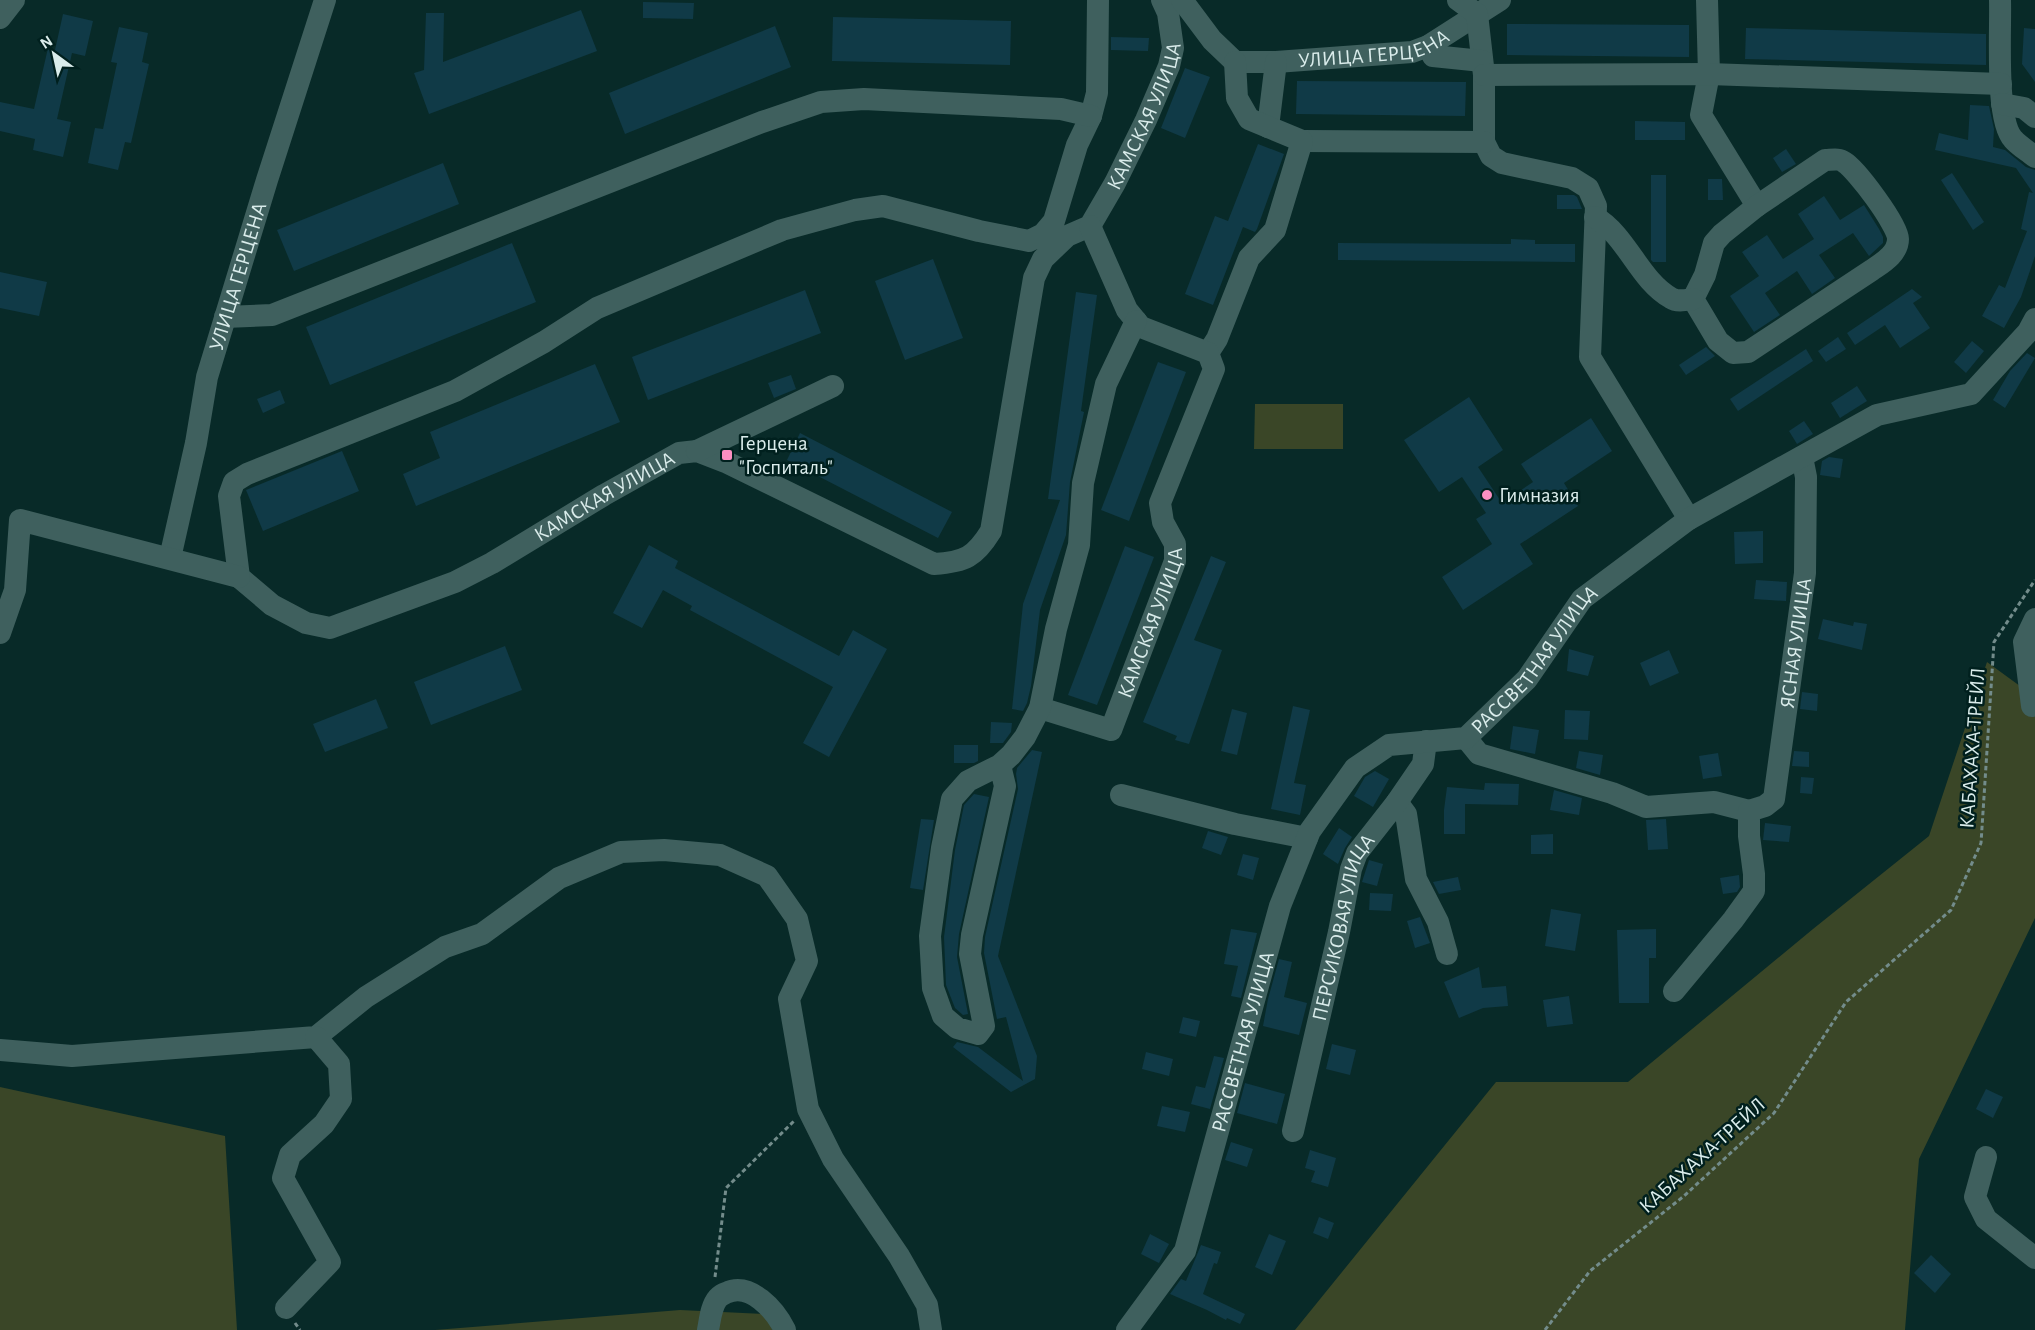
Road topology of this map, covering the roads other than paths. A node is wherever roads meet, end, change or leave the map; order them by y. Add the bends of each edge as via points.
1 (14, 0) edge
2 (325, 0) edge
3 (1098, 0) edge
4 (1162, 0) edge
5 (1182, 0) edge
6 (1458, 0) edge
7 (1500, 0) edge
8 (1707, 0) edge
9 (2000, 0) edge
10 (1477, 14) junction
11 (0, 18) edge
12 (1428, 46) junction
13 (1235, 62) junction
14 (1276, 62) junction
15 (1483, 68) junction
16 (1709, 74) junction
17 (2002, 94) junction
18 (1091, 116) junction
19 (2035, 117) edge
20 (1268, 127) junction
21 (1302, 141) junction
22 (1484, 142) junction
23 (2035, 157) edge
24 (1757, 206) junction
25 (1595, 217) junction
26 (1090, 226) junction
27 (1693, 299) junction
28 (225, 317) junction
29 (2035, 319) edge
30 (1136, 321) junction
31 (2028, 344) edge
32 (1208, 352) junction
33 (832, 386) dead end
34 (697, 451) junction
35 (1802, 457) junction
36 (1689, 519) junction
37 (171, 558) junction
38 (239, 577) junction
39 (2035, 619) edge
40 (0, 633) edge
41 (2032, 706) dead end
42 (1040, 708) junction
43 (1466, 738) junction
44 (1426, 741) junction
45 (1000, 765) junction
46 (1121, 795) dead end
47 (1397, 802) junction
48 (1749, 811) junction
49 (1307, 838) junction
50 (1448, 954) dead end
51 (1674, 991) dead end
52 (316, 1037) junction
53 (0, 1050) edge
54 (1293, 1131) dead end
55 (1986, 1157) dead end
56 (2035, 1258) edge
57 (286, 1308) dead end
58 (709, 1321) edge
59 (785, 1330) edge
60 (931, 1330) edge
61 (1127, 1330) edge

1 - 11 street
2 - 28 street, УЛИЦА ГЕРЦЕНА
3 - 18 street via 1097,93
4 - 26 street, КАМСКАЯ УЛИЦА via 1173,48 1169,66 1115,183
5 - 13 street via 1212,40
6 - 10 street
7 - 10 street, УЛИЦА ГЕРЦЕНА
8 - 16 street
9 - 17 street
10 - 12 street, УЛИЦА ГЕРЦЕНА
10 - 15 street
12 - 14 street, УЛИЦА ГЕРЦЕНА via 1412,52
12 - 15 street via 1433,56
13 - 14 street, УЛИЦА ГЕРЦЕНА
13 - 20 street via 1237,98 1249,119
14 - 20 street
15 - 16 street
15 - 22 street
16 - 17 street
16 - 24 street via 1701,115
17 - 19 street
17 - 23 street via 2006,128
18 - 28 street via 1061,109 864,99 820,102 272,315
18 - 38 street via 1077,145 1054,221 1043,234 1029,241 883,206 782,230 597,308 455,390 247,474 234,482 229,496
20 - 21 street
21 - 22 street
21 - 32 street via 1275,230 1249,258 1217,339
22 - 25 street via 1491,156 1502,163 1572,178 1588,188 1596,206
24 - 27 street via 1714,243
24 - 27 street via 1826,160 1842,160 1856,171 1894,227 1896,247 1889,258 1748,352 1733,352 1718,341
25 - 27 street via 1608,225 1654,285 1672,299
25 - 36 street via 1590,357
26 - 30 street via 1126,310
26 - 34 street, КАМСКАЯ УЛИЦА via 1067,236 1043,259 1034,278 991,531 981,547 970,555 955,563 934,564
28 - 37 street, УЛИЦА ГЕРЦЕНА via 207,377
29 - 31 street, РАССВЕТНАЯ УЛИЦА via 2028,332
30 - 32 street via 1141,327
30 - 42 street via 1106,384 1083,483 1079,545
31 - 35 street, РАССВЕТНАЯ УЛИЦА via 1971,394 1877,415
32 - 42 street, КАМСКАЯ УЛИЦА via 1214,369 1160,504 1163,522 1175,543 1175,561 1111,730
33 - 34 street
34 - 38 street, КАМСКАЯ УЛИЦА via 679,453 455,582 330,628 306,623 272,605
35 - 36 street, РАССВЕТНАЯ УЛИЦА
35 - 48 street, ЯСНАЯ УЛИЦА via 1806,477 1805,573 1774,799
36 - 43 street, РАССВЕТНАЯ УЛИЦА via 1582,599 1527,679
37 - 38 street
37 - 40 street via 20,520 15,590
39 - 41 street via 2024,642
42 - 45 street via 1025,737
43 - 44 street, РАССВЕТНАЯ УЛИЦА
43 - 48 street via 1479,754 1646,807 1714,802
44 - 47 street, ПЕРСИКОВАЯ УЛИЦА via 1423,764
44 - 49 street, РАССВЕТНАЯ УЛИЦА via 1389,745 1355,768
45 - 45 street via 968,781 952,799 930,936 933,988 943,1016 957,1028 978,1034 984,1026 970,954 1005,786
46 - 49 street
47 - 50 street via 1406,814 1416,879 1438,922
47 - 54 street, ПЕРСИКОВАЯ УЛИЦА via 1357,853 1351,869
48 - 51 street via 1754,891
49 - 61 street, РАССВЕТНАЯ УЛИЦА via 1280,906 1185,1251
52 - 53 street via 72,1056
52 - 57 street via 339,1064 341,1099 324,1124 290,1155 284,1178 330,1262
52 - 60 street via 366,997 445,947 482,934 559,878 621,852 664,850 720,855 767,876 797,920 807,961 789,999 808,1109 833,1159 927,1305
55 - 56 street via 1975,1197 1986,1219
58 - 59 street via 718,1297 734,1289 748,1292 765,1303

